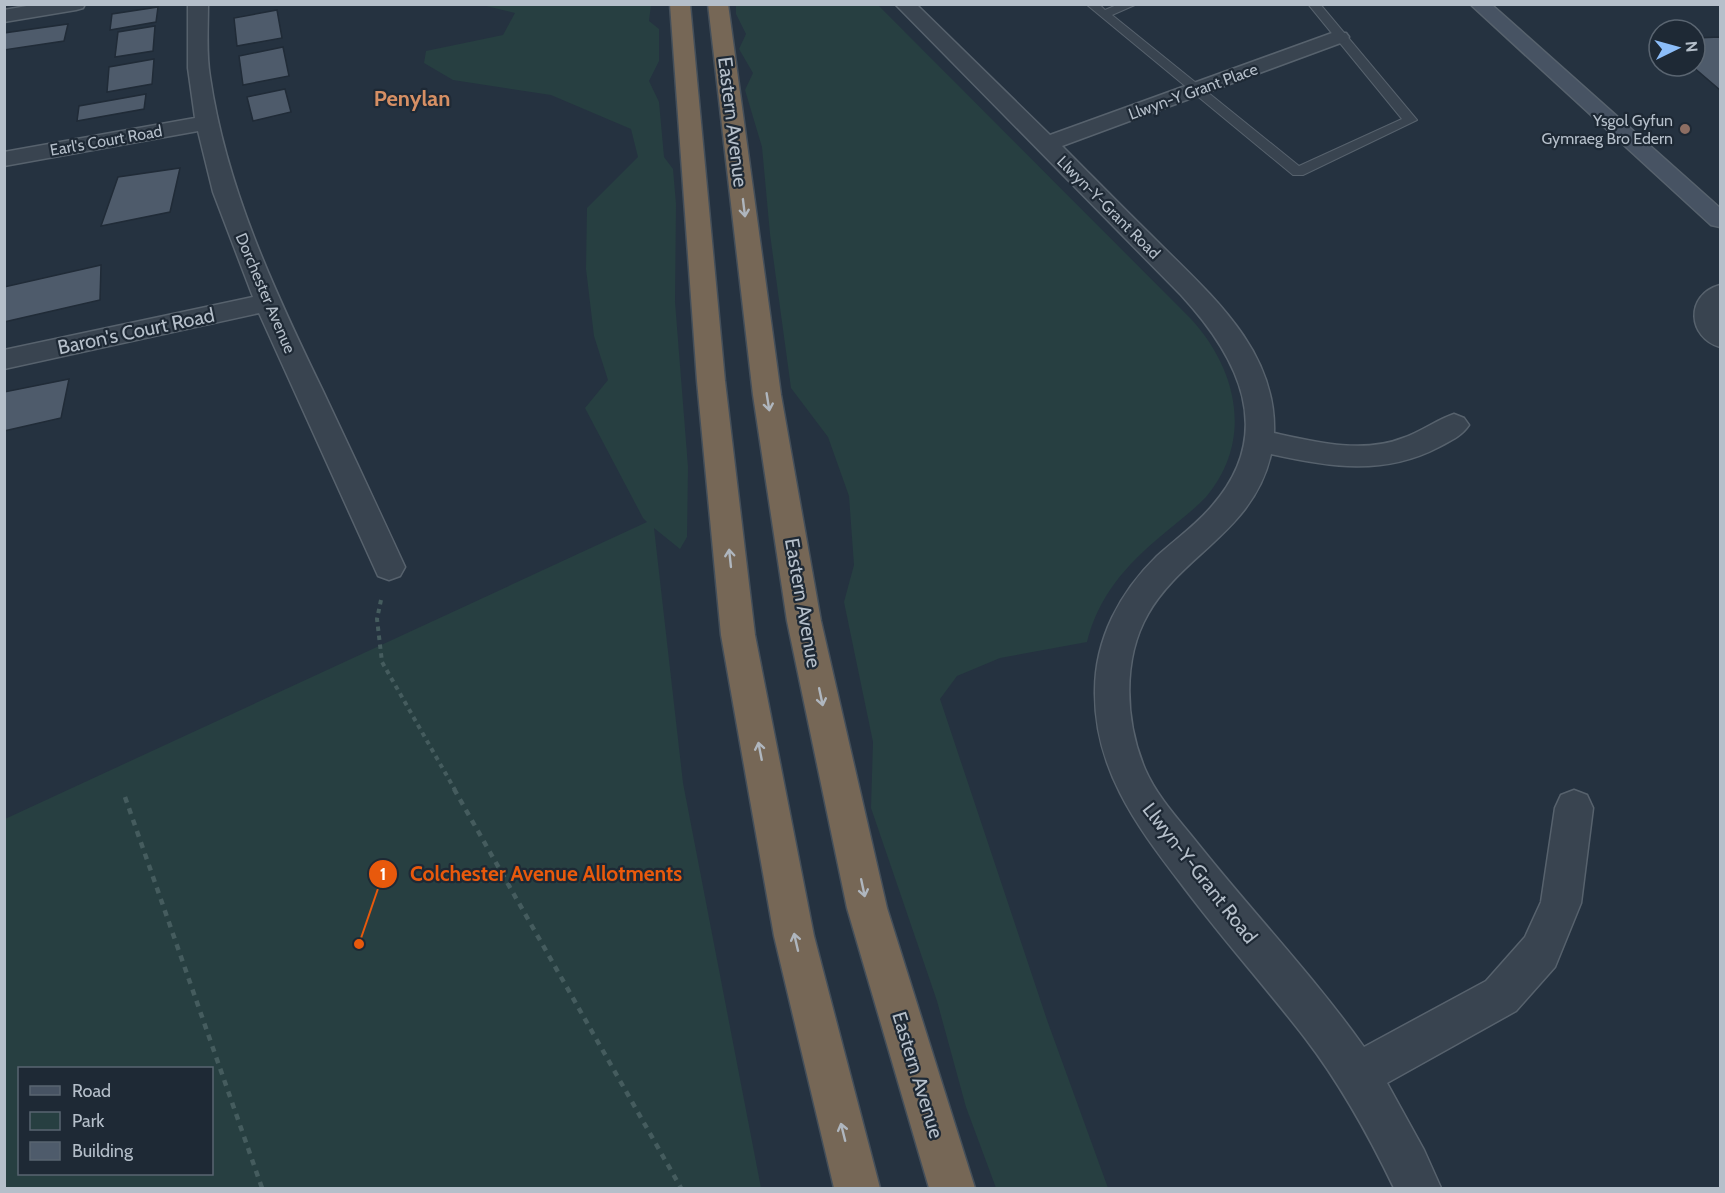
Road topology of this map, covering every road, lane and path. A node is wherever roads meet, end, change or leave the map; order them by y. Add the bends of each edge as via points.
1 (76, 4) edge
2 (198, 4) edge
3 (681, 4) edge
4 (718, 4) edge
5 (904, 4) edge
6 (1091, 4) edge
7 (1132, 4) edge
8 (1313, 4) edge
9 (1479, 4) edge
10 (1103, 14) junction
11 (4, 16) edge
12 (1339, 37) junction
13 (1197, 90) junction
14 (208, 122) junction
15 (1047, 144) junction
16 (4, 159) edge
17 (1720, 220) edge
18 (1720, 294) edge
19 (268, 302) junction
20 (1720, 338) edge
21 (4, 360) edge
22 (1454, 425) dead end
23 (1259, 441) junction
24 (389, 567) joint
25 (126, 797) dead end
26 (1574, 808) dead end
27 (1357, 1075) junction
28 (262, 1188) edge
29 (681, 1188) edge
30 (857, 1188) edge
31 (952, 1188) edge
32 (1418, 1188) edge

1 - 11 street
2 - 14 street, Dorchester Avenue via 199,76
30 -> 3 highway, Eastern Avenue via 794,936 738,634 711,381
4 -> 31 highway, Eastern Avenue via 767,395 804,621 867,908
5 - 15 street, Llwyn-Y-Grant Road
6 - 10 lane
7 - 10 lane
8 - 12 lane
9 - 17 street
10 - 13 lane
12 - 13 street, Llwyn-Y Grant Place
12 - 13 lane via 1410,120 1298,172
13 - 15 street, Llwyn-Y Grant Place
14 - 16 street, Earl's Court Road
14 - 19 street, Dorchester Avenue via 238,226
15 - 23 street, Llwyn-Y-Grant Road via 1227,331 1252,378 1261,422
18 - 20 street via 1706,309 1707,318
19 - 21 street, Baron's Court Road
19 - 24 street, Dorchester Avenue
22 - 23 street via 1407,449 1363,458
23 - 27 street, Llwyn-Y-Grant Road via 1254,463 1233,506 1149,584 1133,607 1112,664 1114,714 1127,770 1151,814 1322,1025
24 - 29 path via 377,619 382,662
25 - 28 path
26 - 27 street via 1561,903 1540,952 1502,996
27 - 32 street, Llwyn-Y-Grant Road

